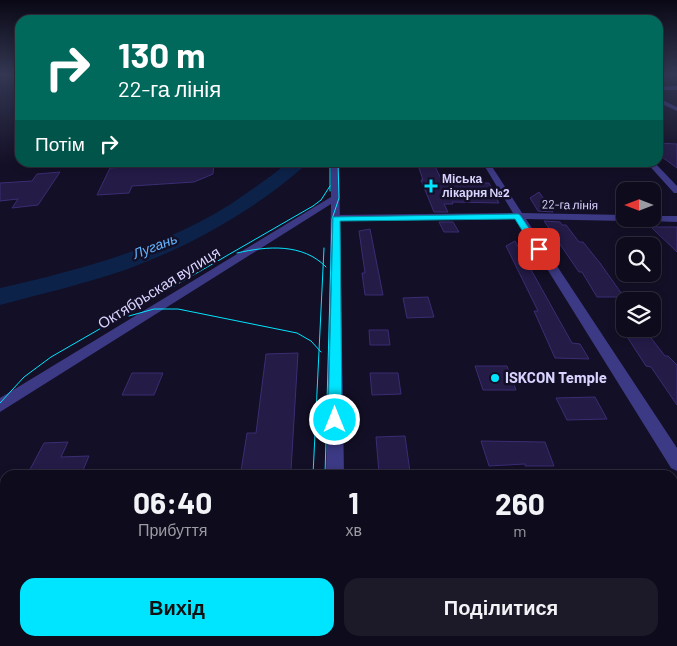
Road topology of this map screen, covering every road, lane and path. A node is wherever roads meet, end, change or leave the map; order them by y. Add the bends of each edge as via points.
1 (335, 167) edge
2 (488, 167) edge
3 (654, 167) edge
4 (677, 191) edge
5 (336, 198) junction
6 (518, 216) junction
7 (336, 218) junction
8 (616, 218) edge
9 (661, 219) edge
10 (677, 219) edge
11 (0, 406) edge
12 (677, 463) edge
13 (335, 470) edge

1 - 5 street
2 - 6 street
3 - 4 street
5 - 7 street
5 - 11 street, Октябрьская вулиця
6 - 7 street, 22-га лінія
6 - 8 street, 22-га лінія
6 - 12 street
7 - 13 street
9 - 10 street

